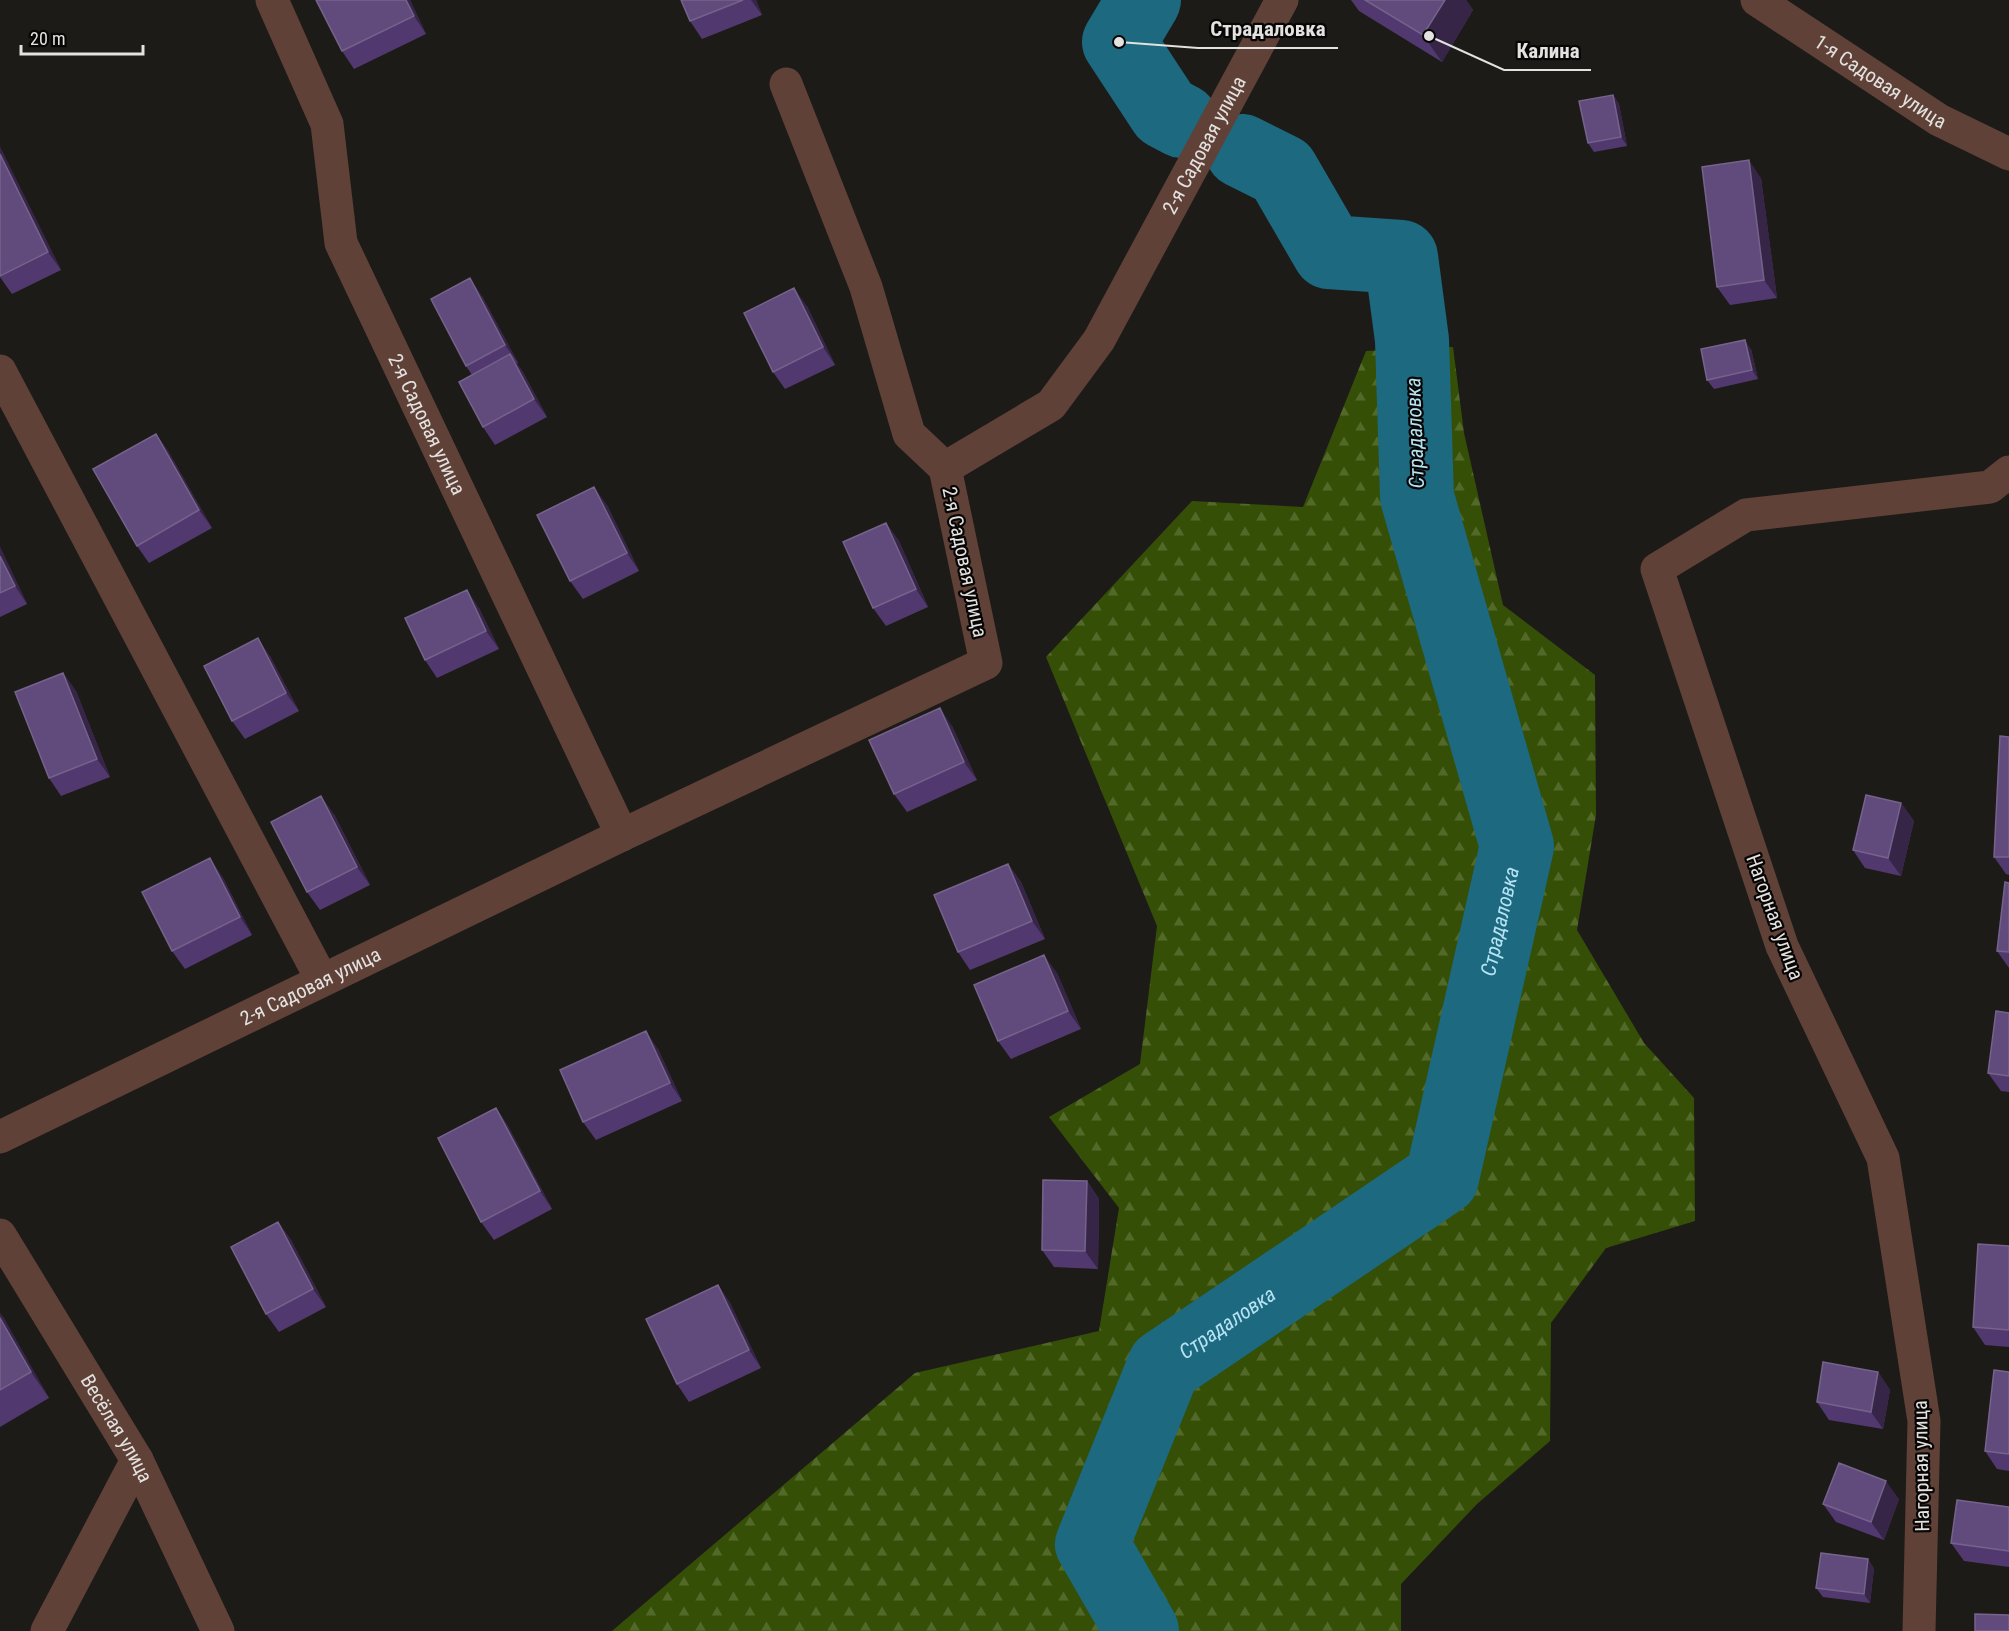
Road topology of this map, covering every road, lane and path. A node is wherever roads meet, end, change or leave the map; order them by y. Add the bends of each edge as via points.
1 (272, 0) edge
2 (1282, 0) edge
3 (1757, 0) edge
4 (786, 84) dead end
5 (2009, 154) edge
6 (0, 371) edge
7 (945, 468) junction
8 (2009, 472) edge
9 (622, 835) junction
10 (322, 980) junction
11 (0, 1137) edge
12 (0, 1235) edge
13 (137, 1460) junction
14 (47, 1631) edge
15 (218, 1631) edge
16 (1919, 1631) edge

1 - 9 street, 2-я Садовая улица via 327,124 341,243
2 - 7 street, 2-я Садовая улица via 1099,340 1051,405
3 - 5 street, 1-я Садовая улица via 1939,120
4 - 7 street via 866,287 909,434
6 - 10 street
7 - 9 street, 2-я Садовая улица via 986,663
8 - 16 street, Нагорная улица via 1990,487 1746,515 1658,569 1782,946 1883,1158 1924,1421
9 - 10 street, 2-я Садовая улица
10 - 11 street, 2-я Садовая улица
12 - 13 street, Весёлая улица
13 - 14 street
13 - 15 street, Весёлая улица

